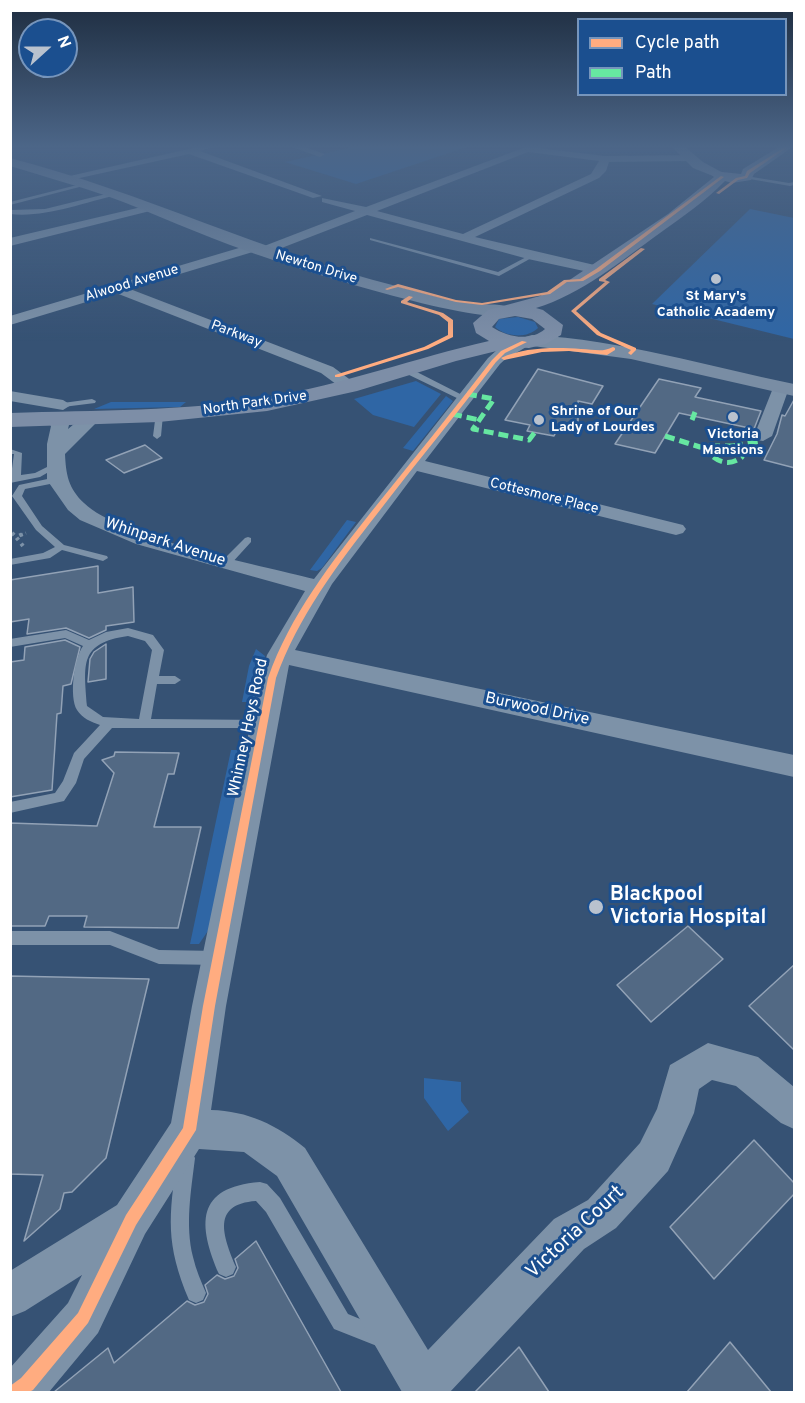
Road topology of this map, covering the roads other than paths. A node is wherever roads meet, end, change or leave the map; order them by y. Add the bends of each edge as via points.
1 (42, 210) edge
2 (140, 210) edge
3 (156, 210) edge
4 (361, 210) edge
5 (370, 210) edge
6 (522, 210) edge
7 (681, 210) edge
8 (688, 210) edge
9 (10, 212) edge
10 (366, 212) junction
11 (372, 238) dead end
12 (463, 238) junction
13 (10, 242) edge
14 (258, 250) junction
15 (532, 256) junction
16 (598, 270) junction
17 (117, 289) junction
18 (418, 299) junction
19 (507, 312) junction
20 (10, 321) edge
21 (551, 321) junction
22 (483, 329) junction
23 (524, 341) junction
24 (626, 352) junction
25 (450, 356) junction
26 (408, 370) junction
27 (350, 387) junction
28 (788, 389) edge
29 (10, 396) edge
30 (464, 398) junction
31 (92, 410) junction
32 (59, 412) junction
33 (10, 420) edge
34 (763, 436) dead end
35 (10, 451) edge
36 (413, 464) junction
37 (57, 466) junction
38 (13, 479) edge
39 (677, 530) dead end
40 (248, 540) dead end
41 (61, 547) junction
42 (104, 558) dead end
43 (10, 562) edge
44 (226, 563) junction
45 (318, 587) junction
46 (10, 643) edge
47 (89, 644) junction
48 (279, 655) junction
49 (154, 680) junction
50 (175, 680) dead end
51 (109, 723) junction
52 (144, 723) junction
53 (264, 725) junction
54 (795, 766) edge
55 (10, 808) edge
56 (10, 938) edge
57 (219, 958) junction
58 (795, 1110) edge
59 (189, 1130) junction
60 (131, 1220) junction
61 (226, 1267) dead end
62 (196, 1293) dead end
63 (10, 1296) edge
64 (397, 1343) junction
65 (425, 1390) edge
66 (16, 1392) edge

1 - 9 lane
2 - 13 street
3 - 14 main road, Newton Drive
4 - 10 street
5 - 10 street, Alwood Avenue
6 - 12 street
7 - 16 main road
8 - 21 main road via 616,270 554,311
10 - 12 street
10 - 14 street, Alwood Avenue
11 - 15 lane via 499,274
12 - 15 street
14 - 17 street, Alwood Avenue
14 - 18 main road, Newton Drive
15 - 16 street
16 - 19 main road via 548,299
17 - 20 street, Alwood Avenue
17 - 27 street, Parkway via 327,370
18 - 19 main road, Newton Drive
18 - 22 main road, Newton Drive
19 - 21 main road via 531,313
19 - 22 main road, North Park Drive via 488,317 482,323
21 - 23 main road via 555,328 552,333
21 - 24 main road
22 - 23 main road via 497,338
22 - 25 main road, North Park Drive
23 - 24 main road via 573,342
23 - 25 main road, North Park Drive
23 - 30 street, Whinney Heys Road via 503,352
24 - 28 main road
25 - 26 main road, North Park Drive
26 - 27 main road, North Park Drive
26 - 30 lane
27 - 31 main road, North Park Drive via 158,426
28 - 34 street
29 - 32 street, North Park Drive
30 - 36 street, Whinney Heys Road
31 - 32 main road, North Park Drive
31 - 37 street via 68,438
32 - 33 main road
32 - 37 street
35 - 38 lane via 18,453
36 - 39 street, Cottesmore Place
36 - 45 street, Whinney Heys Road
37 - 38 lane
37 - 41 lane via 22,487 17,496 39,528
37 - 44 street, Whinpark Avenue via 75,506 102,524
40 - 44 lane
41 - 42 lane
41 - 43 lane via 46,556
44 - 45 street, Whinpark Avenue
45 - 48 street, Whinney Heys Road
46 - 47 lane via 66,634
47 - 49 lane via 109,633 128,632 149,638 158,650
47 - 51 lane via 82,653 81,707 93,720
48 - 53 street, Whinney Heys Road
48 - 54 street, Burwood Drive
49 - 50 lane
49 - 52 lane
51 - 52 lane
51 - 55 lane via 79,757 59,797
52 - 53 lane
53 - 57 street, Whinney Heys Road
56 - 57 lane via 110,939 159,957
57 - 59 street, Whinney Heys Road
58 - 65 street, Victoria Court via 745,1070 708,1061 683,1078 675,1113 654,1157 602,1214 569,1234
59 - 60 street
59 - 62 lane via 178,1240 184,1269
59 - 64 street via 242,1131 272,1145 291,1162
60 - 63 street
60 - 66 street via 83,1318
61 - 64 lane via 216,1247 214,1222 220,1204 233,1192 260,1191 273,1205 341,1322
64 - 65 street

